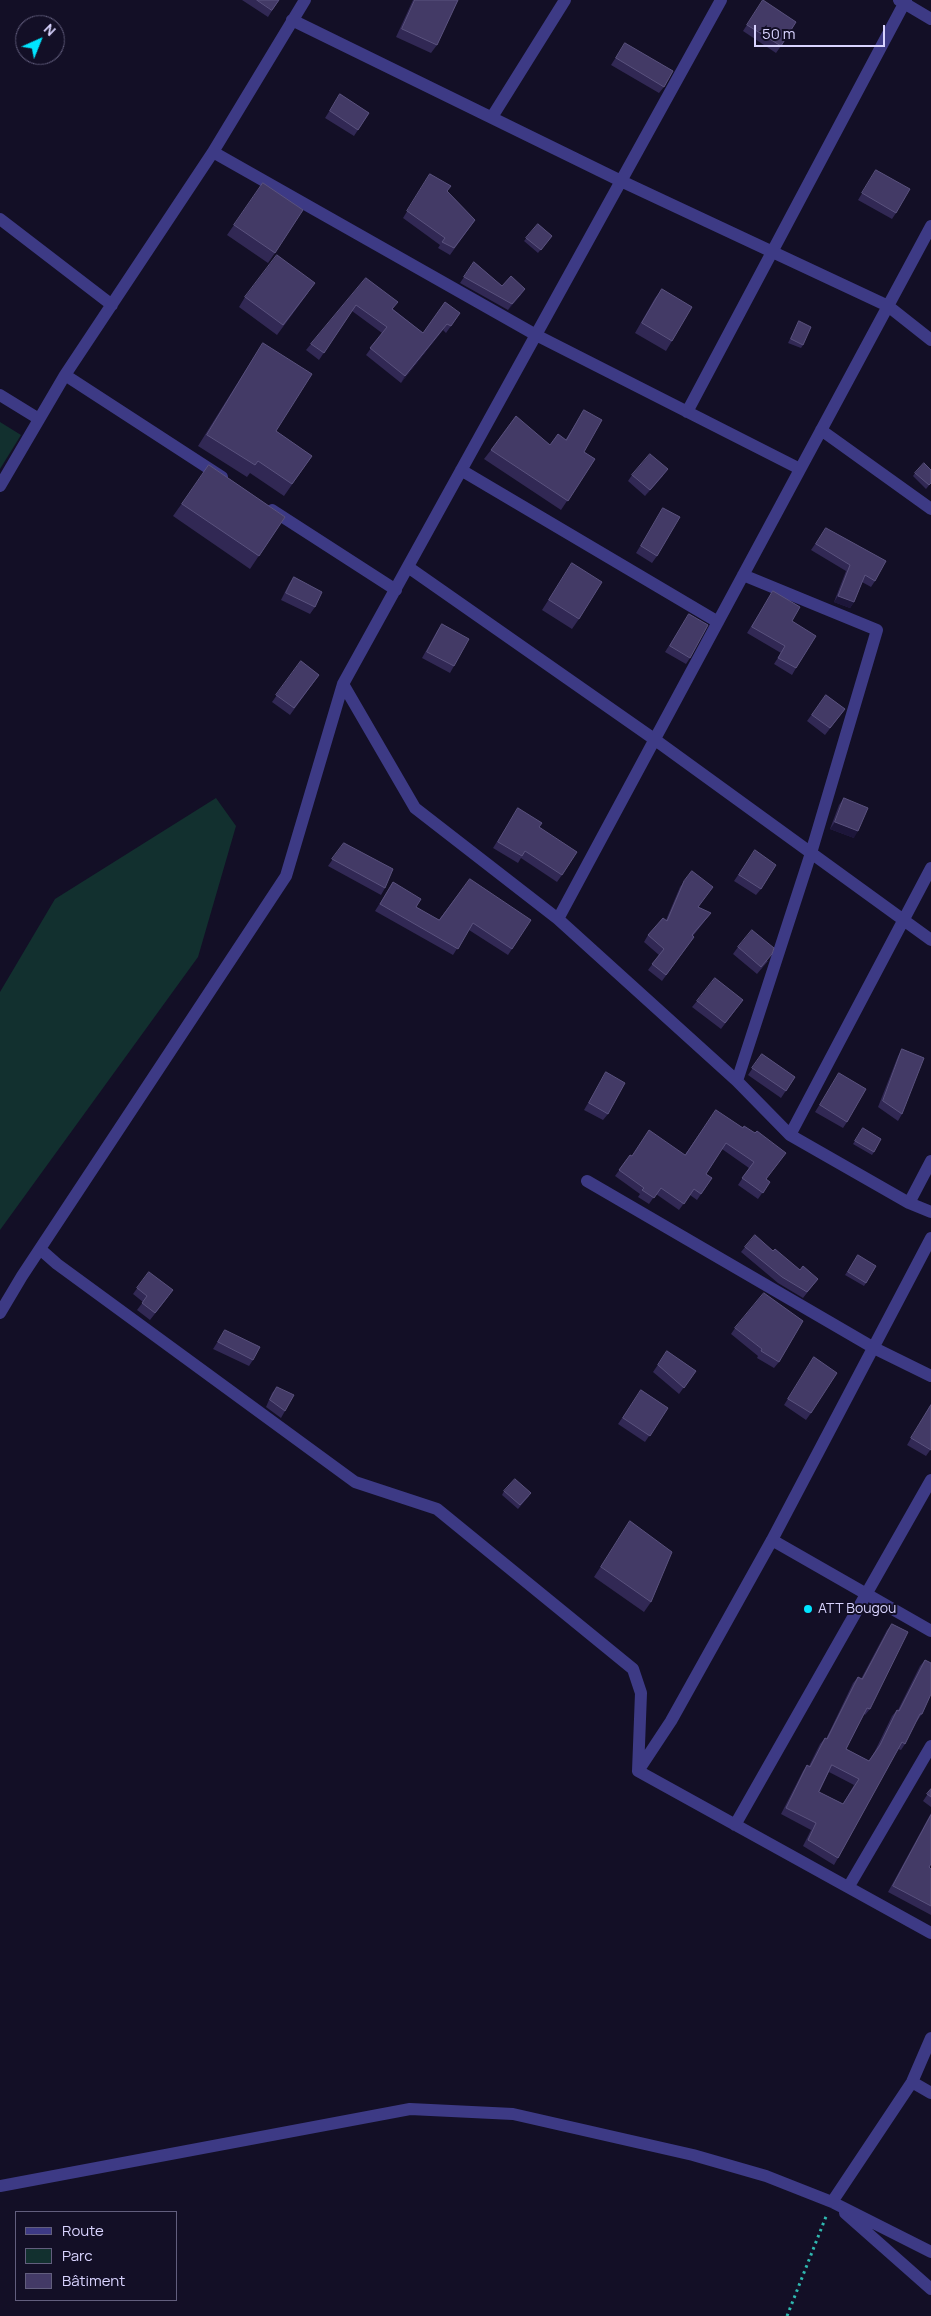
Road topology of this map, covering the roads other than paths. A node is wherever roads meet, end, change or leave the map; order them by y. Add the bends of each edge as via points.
1 (305, 0) edge
2 (565, 0) edge
3 (721, 0) edge
4 (903, 1) edge
5 (292, 20) junction
6 (931, 20) edge
7 (492, 117) junction
8 (213, 152) junction
9 (621, 181) junction
10 (0, 219) edge
11 (931, 226) edge
12 (772, 252) junction
13 (112, 305) junction
14 (888, 306) junction
15 (536, 335) junction
16 (931, 340) edge
17 (65, 375) junction
18 (0, 396) edge
19 (687, 412) junction
20 (39, 419) junction
21 (822, 430) junction
22 (461, 470) junction
23 (800, 470) junction
24 (230, 483) edge
25 (0, 486) edge
26 (264, 504) edge
27 (931, 509) edge
28 (408, 568) junction
29 (743, 575) junction
30 (396, 590) junction
31 (718, 622) junction
32 (344, 684) junction
33 (654, 740) junction
34 (811, 853) junction
35 (931, 868) edge
36 (558, 920) junction
37 (904, 920) junction
38 (931, 940) edge
39 (737, 1081) junction
40 (790, 1135) junction
41 (931, 1161) edge
42 (587, 1181) dead end
43 (909, 1203) junction
44 (931, 1212) edge
45 (931, 1238) edge
46 (40, 1248) junction
47 (0, 1313) edge
48 (874, 1348) junction
49 (931, 1376) edge
50 (931, 1480) edge
51 (772, 1540) junction
52 (865, 1594) junction
53 (931, 1631) edge
54 (931, 1746) edge
55 (638, 1771) junction
56 (735, 1825) junction
57 (848, 1886) junction
58 (931, 1934) edge
59 (931, 2038) edge
60 (912, 2082) junction
61 (931, 2093) edge
62 (0, 2186) edge
63 (832, 2202) junction
64 (931, 2252) edge
65 (931, 2289) edge

1 - 5 street
2 - 7 street
3 - 9 street
4 - 6 street
4 - 12 street
5 - 7 street
5 - 8 street
7 - 9 street
8 - 13 street
8 - 15 street
9 - 12 street
9 - 15 street
10 - 13 street
11 - 14 street
12 - 14 street
12 - 19 street
13 - 17 street
14 - 16 street
14 - 21 street
15 - 19 street
15 - 22 street
17 - 20 street
17 - 24 street
18 - 20 street
19 - 23 street
20 - 25 street
21 - 23 street
21 - 27 street
22 - 28 street
22 - 31 street
23 - 29 street
26 - 30 street
28 - 30 street
28 - 33 street
29 - 31 street
29 - 34 street via 877,630
30 - 32 street
31 - 33 street
32 - 36 street via 415,808
32 - 46 street via 286,876
33 - 34 street
33 - 36 street
34 - 37 street
34 - 39 street
35 - 37 street
36 - 39 street
37 - 38 street
37 - 40 street
39 - 40 street
40 - 43 street
41 - 43 street
42 - 48 street
43 - 44 street
45 - 48 street
46 - 47 street
46 - 55 street via 57,1264 355,1482 437,1509 633,1669 641,1693
48 - 49 street
48 - 51 street
50 - 52 street
51 - 52 street
51 - 55 street via 671,1721
52 - 53 street
52 - 56 street
54 - 57 street
55 - 56 street
56 - 57 street
57 - 58 street
59 - 60 street
60 - 61 street
60 - 63 street
62 - 63 street via 410,2109 514,2114 766,2176
63 - 64 street
63 - 65 street

